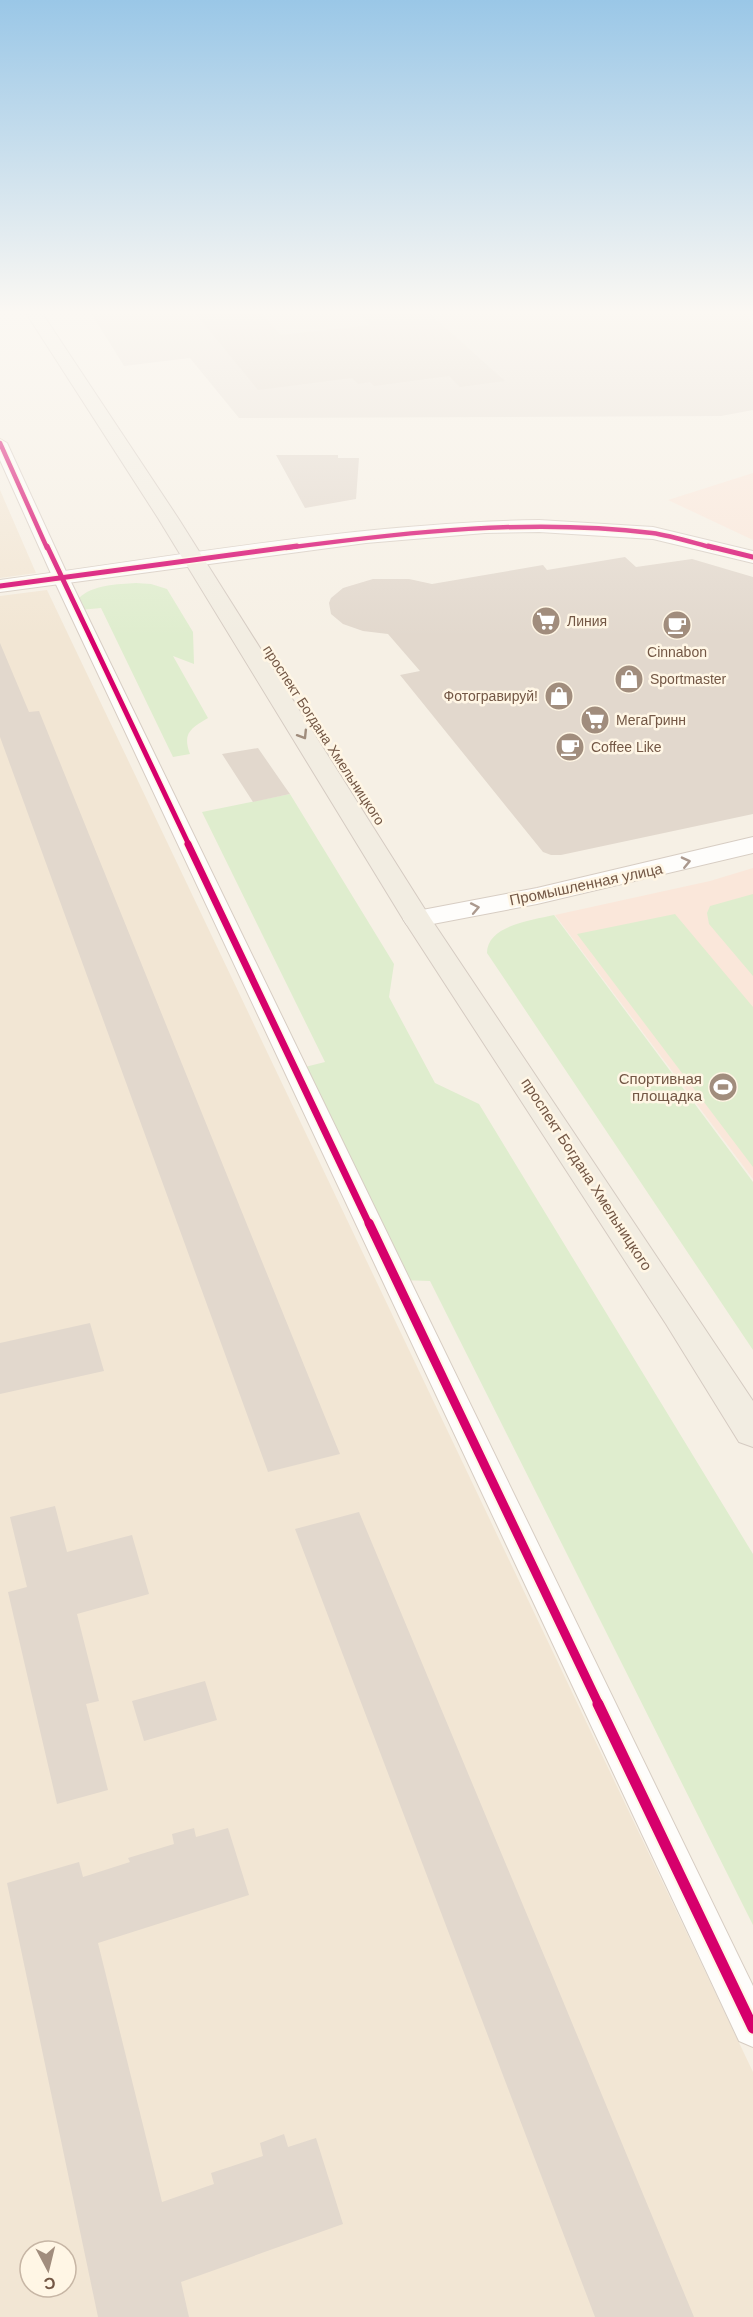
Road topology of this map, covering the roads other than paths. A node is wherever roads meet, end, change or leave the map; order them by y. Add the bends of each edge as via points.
1 (104, 421) edge
2 (0, 443) edge
3 (753, 557) edge
4 (194, 560) junction
5 (61, 578) junction
6 (0, 586) edge
7 (753, 845) edge
8 (417, 919) junction
9 (753, 1432) edge
10 (753, 2028) edge

1 - 4 main road, проспект Богдана Хмельницкого
2 - 5 street
3 - 4 street via 653,533 538,526 366,537
4 - 5 street
4 - 8 main road, проспект Богдана Хмельницкого
5 - 6 street
5 - 10 street
8 -> 7 street, Промышленная улица via 537,896
8 - 9 main road, проспект Богдана Хмельницкого via 680,1315

